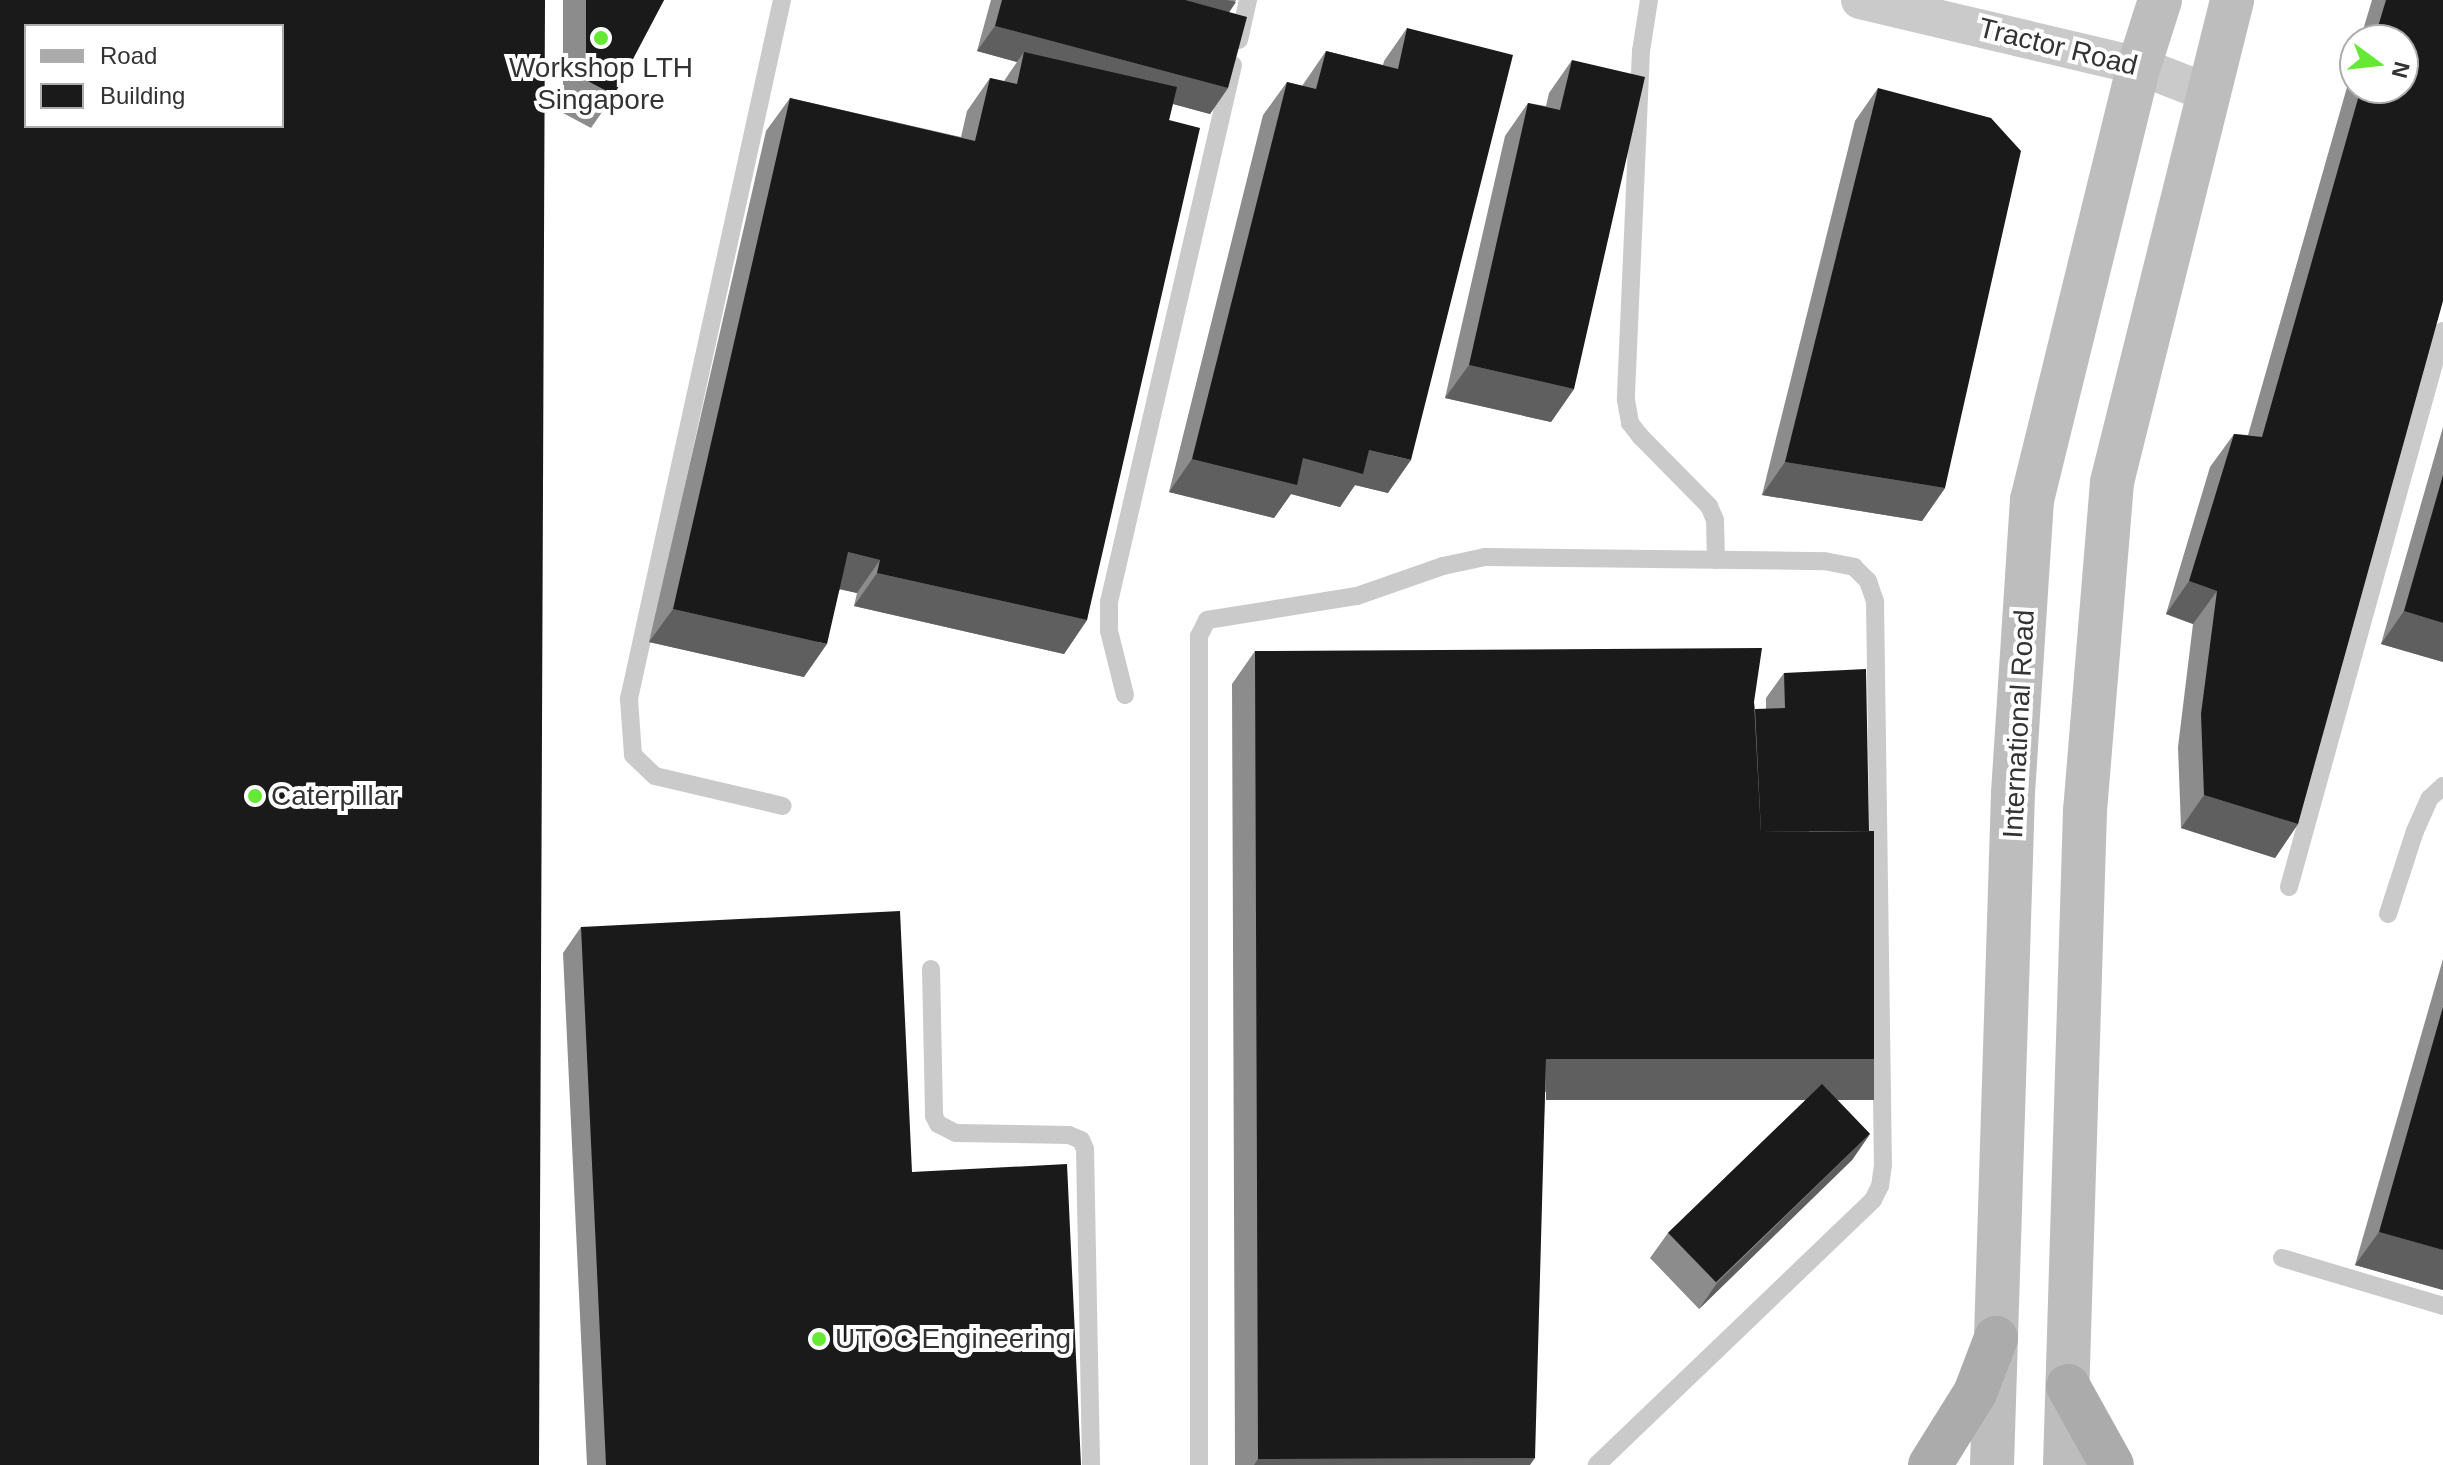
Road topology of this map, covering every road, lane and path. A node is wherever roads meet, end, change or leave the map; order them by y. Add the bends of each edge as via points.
1 (782, 0) edge
2 (1248, 0) edge
3 (1649, 0) edge
4 (1860, 0) edge
5 (2160, 0) edge
6 (2232, 0) edge
7 (2139, 66) junction
8 (2206, 92) junction
9 (2443, 331) edge
10 (1716, 560) junction
11 (1125, 695) dead end
12 (2443, 786) edge
13 (783, 806) dead end
14 (2289, 887) dead end
15 (2388, 914) dead end
16 (931, 969) dead end
17 (2282, 1258) dead end
18 (2443, 1306) edge
19 (1996, 1338) junction
20 (2068, 1386) junction
21 (1091, 1465) edge
22 (1199, 1465) edge
23 (1597, 1465) edge
24 (1930, 1465) edge
25 (1992, 1465) edge
26 (2065, 1465) edge
27 (2112, 1465) edge

1 - 13 lane via 629,699 633,755 655,776
2 - 11 lane via 1109,602 1109,631
3 - 10 lane via 1641,51 1626,400 1630,423 1709,506 1715,520
4 - 7 street, Tractor Road
5 - 7 main road, International Road
6 - 8 main road
7 - 8 street, Tractor Road
7 - 19 main road, International Road via 2032,500 2013,793
8 - 20 main road via 2112,482 2085,811
9 - 14 lane
10 - 22 lane via 1485,557 1357,596 1207,620 1199,636
10 - 23 lane via 1824,561 1854,567 1868,581 1875,601 1883,1165 1873,1200
12 - 15 lane via 2430,798 2415,831
16 - 21 lane via 938,1124 956,1133 1069,1135 1081,1140 1085,1149
17 - 18 lane
19 - 24 main road via 1975,1393
19 - 25 main road, International Road
20 - 26 main road
20 - 27 main road

